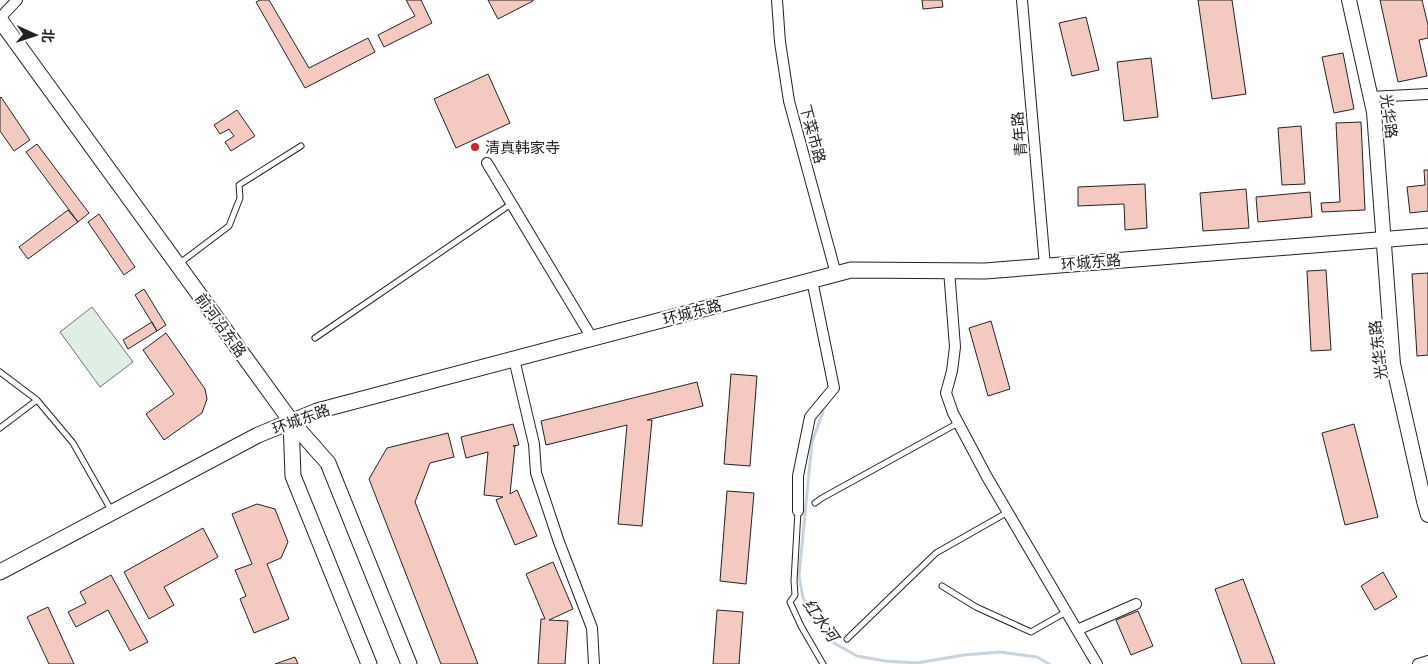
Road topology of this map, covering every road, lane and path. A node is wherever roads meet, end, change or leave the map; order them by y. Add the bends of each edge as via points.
1 (17, 0) edge
2 (777, 0) edge
3 (1022, 0) edge
4 (1348, 0) edge
5 (0, 19) edge
6 (1428, 94) edge
7 (1370, 98) junction
8 (301, 146) dead end
9 (487, 163) dead end
10 (511, 204) junction
11 (1428, 236) edge
12 (1384, 238) junction
13 (178, 265) junction
14 (1045, 266) junction
15 (949, 270) junction
16 (836, 274) junction
17 (812, 280) junction
18 (314, 338) dead end
19 (592, 338) junction
20 (514, 359) junction
21 (0, 372) edge
22 (37, 400) junction
23 (291, 421) junction
24 (958, 423) junction
25 (0, 428) edge
26 (815, 503) dead end
27 (798, 511) joint
28 (1008, 512) junction
29 (112, 513) junction
30 (1428, 515) edge
31 (0, 572) edge
32 (942, 586) dead end
33 (1136, 604) dead end
34 (1066, 612) junction
35 (1077, 630) junction
36 (846, 639) dead end
37 (1428, 661) edge
38 (369, 664) edge
39 (408, 664) edge
40 (594, 664) edge
41 (824, 664) edge
42 (1097, 664) edge
43 (1418, 664) edge

1 - 5 street
2 - 16 street, 下菜市路 via 789,101
3 - 14 street, 青年路
4 - 7 main road, 光华路
5 - 13 main road, 前河沿东路
6 - 7 street
7 - 12 main road, 光华路 via 1374,112
8 - 13 lane via 239,185 240,198 229,226
9 - 10 street
10 - 18 lane
10 - 19 street
11 - 12 main road, 环城东路
12 - 14 main road, 环城东路
12 - 30 main road, 光华东路 via 1393,364
13 - 23 main road, 前河沿东路
14 - 15 main road, 环城东路
15 - 16 main road, 环城东路 via 851,270
15 - 24 street via 955,347 946,393
16 - 17 main road, 环城东路
17 - 19 main road, 环城东路
17 - 27 street via 834,388 810,417 798,476
19 - 20 main road, 环城东路
20 - 23 main road, 环城东路 via 317,411
20 - 40 street via 534,444 536,473 592,628
21 - 22 lane
22 - 25 lane
22 - 29 lane via 72,443
23 - 29 main road, 环城东路 via 258,435
23 - 38 main road via 293,476
23 - 39 main road, 前河沿东路 via 328,463
24 - 26 lane
24 - 28 street
27 - 41 lane via 795,595 790,602
28 - 34 street
28 - 36 lane via 936,554
29 - 31 main road, 环城东路
32 - 34 lane via 976,607 1031,632
33 - 35 street
34 - 35 street
35 - 42 street
37 - 43 street

